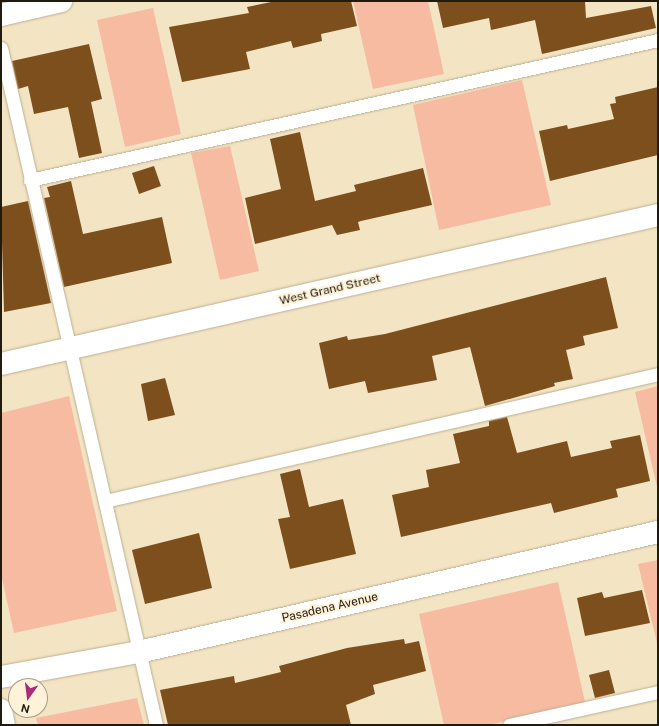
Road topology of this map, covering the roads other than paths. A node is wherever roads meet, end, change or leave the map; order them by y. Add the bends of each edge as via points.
1 (61, 1) edge
2 (1, 15) edge
3 (658, 40) edge
4 (1, 48) edge
5 (30, 180) junction
6 (658, 215) edge
7 (70, 348) junction
8 (1, 364) edge
9 (658, 374) edge
10 (104, 501) junction
11 (658, 532) edge
12 (139, 652) junction
13 (1, 677) edge
14 (658, 692) edge
15 (1, 710) edge
16 (4, 725) edge
17 (156, 725) edge
18 (509, 725) edge

1 - 2 street
3 - 5 lane
4 - 5 lane
5 - 7 lane
6 - 7 street, West Grand Street
7 - 8 street, West Grand Street
7 - 10 lane
9 - 10 lane
10 - 12 lane
11 - 12 street, Pasadena Avenue
12 - 13 street, Pasadena Avenue
12 - 17 lane
14 - 18 lane
15 - 16 street

